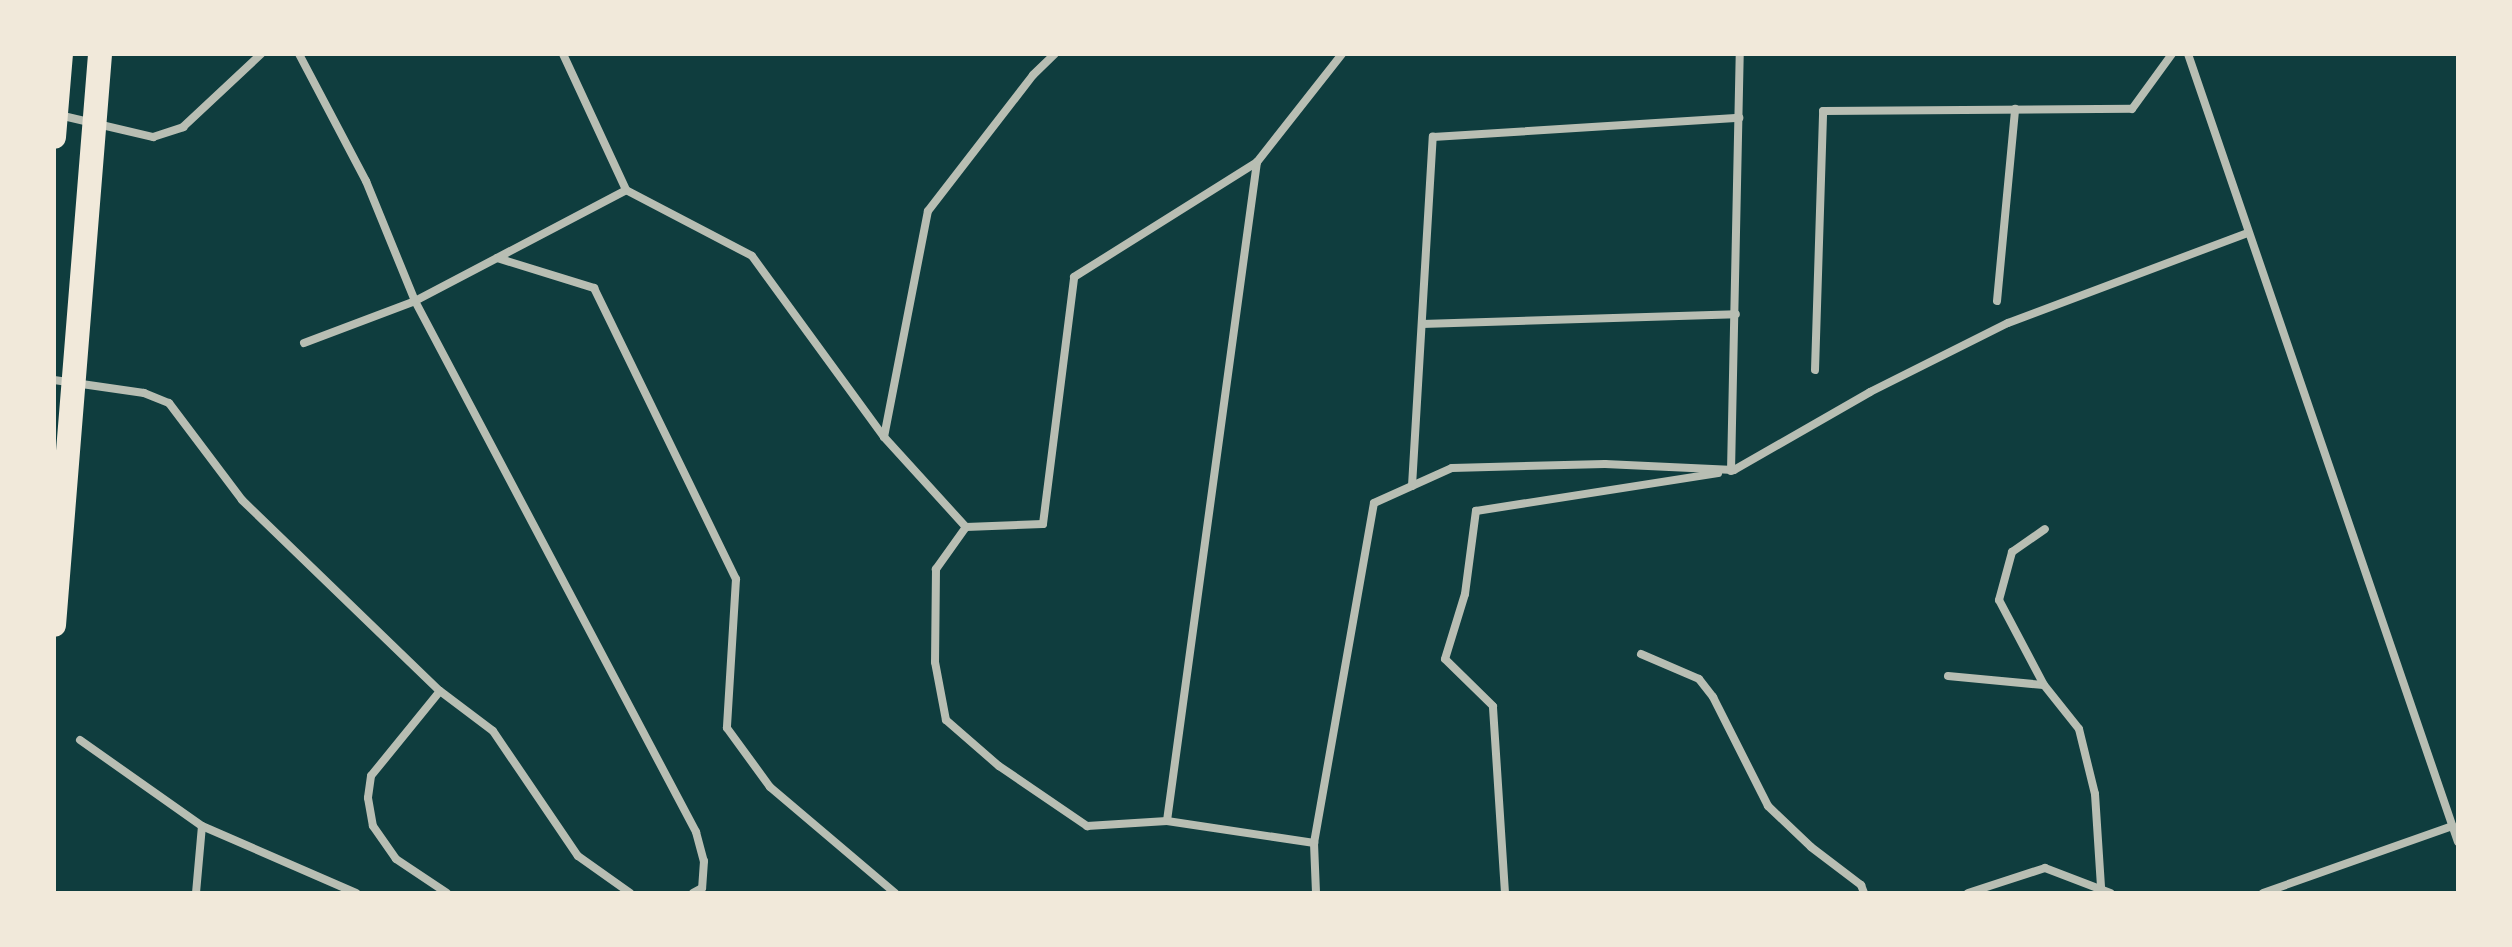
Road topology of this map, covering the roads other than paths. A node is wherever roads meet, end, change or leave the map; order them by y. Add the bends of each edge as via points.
1 (61, 54) edge
2 (100, 54) edge
3 (261, 54) edge
4 (299, 54) edge
5 (563, 54) edge
6 (1055, 54) edge
7 (1342, 54) edge
8 (1740, 54) edge
9 (2172, 54) edge
10 (2188, 54) edge
11 (2015, 109) junction
12 (54, 114) edge
13 (1739, 118) junction
14 (54, 137) edge
15 (1257, 162) junction
16 (626, 190) junction
17 (2248, 233) junction
18 (497, 258) junction
19 (415, 301) junction
20 (1997, 301) dead end
21 (1736, 314) junction
22 (1422, 324) junction
23 (304, 343) dead end
24 (1815, 370) dead end
25 (54, 380) edge
26 (884, 437) junction
27 (1734, 470) junction
28 (1412, 486) junction
29 (966, 527) junction
30 (2045, 529) dead end
31 (54, 625) edge
32 (1641, 654) dead end
33 (1948, 676) dead end
34 (2044, 685) junction
35 (440, 691) junction
36 (80, 740) dead end
37 (1167, 821) junction
38 (202, 826) junction
39 (2452, 826) junction
40 (2458, 842) edge
41 (1314, 843) junction
42 (2105, 891) edge
43 (196, 893) edge
44 (356, 893) edge
45 (447, 893) edge
46 (630, 893) edge
47 (693, 893) edge
48 (895, 893) edge
49 (1316, 893) edge
50 (1505, 893) edge
51 (1864, 893) edge
52 (1968, 893) edge
53 (2263, 893) edge

1 - 14 highway
2 - 31 highway
3 - 12 street via 183,127 153,137
4 - 19 street via 366,181
5 - 16 street
6 - 26 street via 928,211
7 - 15 street
8 - 13 street
9 - 11 street via 2132,109
10 - 17 street
11 - 20 street
11 - 24 street via 1823,111
13 - 21 street
13 - 22 street via 1433,137
15 - 29 street via 1074,277 1043,524
15 - 37 street
16 - 18 street
16 - 26 street via 752,256
17 - 27 street via 2008,323 1870,392
17 - 39 street
18 - 19 street
18 - 48 street via 594,288 736,579 727,728 770,787
19 - 23 street
19 - 47 street via 696,832 704,861 702,888
21 - 22 street
21 - 27 street
22 - 28 street
25 - 35 street via 144,393 169,403 242,500
26 - 29 street
27 - 28 street via 1605,464 1452,468
27 - 50 street via 1476,511 1465,594 1445,659 1493,706
28 - 41 street via 1374,503
29 - 37 street via 936,569 935,662 946,720 999,766 1087,826
30 - 34 street via 2012,552 1999,600
32 - 51 street via 1699,679 1768,806
33 - 34 street
34 - 42 street via 2079,729 2095,794
35 - 45 street via 371,776 368,798 373,826 396,859
35 - 46 street via 493,731 578,856
36 - 38 street
37 - 41 street
38 - 43 street
38 - 44 street
39 - 40 street
39 - 53 street
41 - 49 street
42 - 52 street via 2045,868

